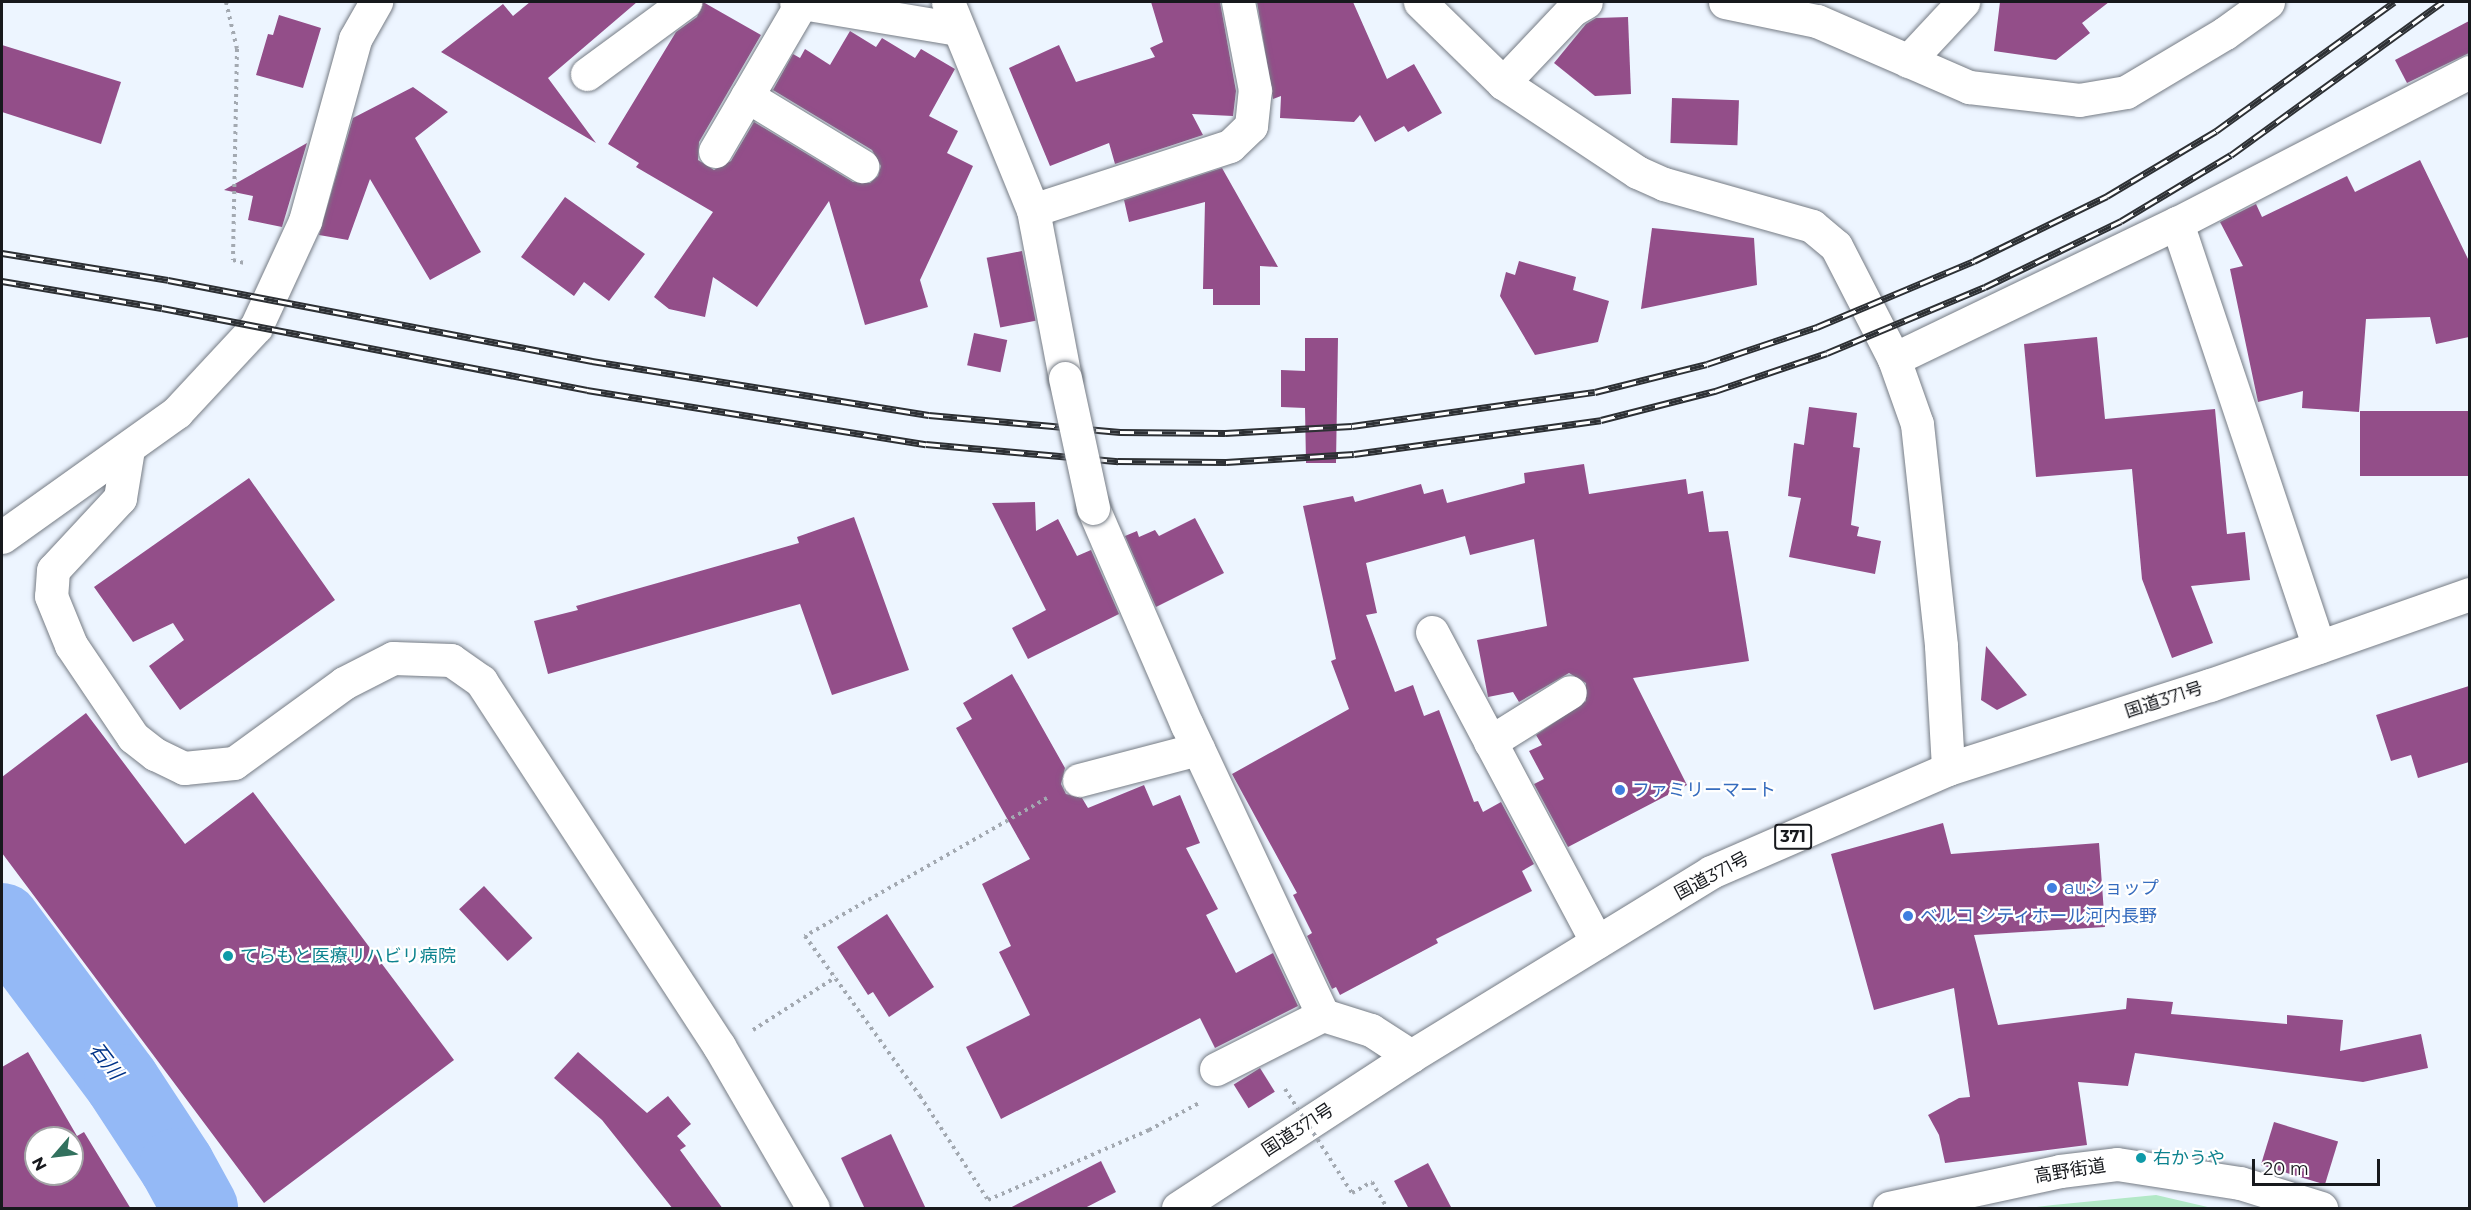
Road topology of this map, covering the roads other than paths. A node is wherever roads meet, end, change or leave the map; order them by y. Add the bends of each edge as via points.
1 (376, 2) edge
2 (685, 2) edge
3 (799, 2) edge
4 (1238, 2) edge
5 (1419, 2) edge
6 (1586, 2) edge
7 (1725, 2) edge
8 (1963, 2) edge
9 (2268, 2) edge
10 (953, 15) edge
11 (1908, 61) junction
12 (2469, 72) edge
13 (587, 74) dead end
14 (1503, 83) junction
15 (747, 96) junction
16 (715, 151) dead end
17 (862, 166) dead end
18 (1033, 210) junction
19 (2177, 222) junction
20 (1894, 359) junction
21 (128, 449) junction
22 (2, 537) edge
23 (2469, 594) edge
24 (1432, 632) dead end
25 (2319, 647) junction
26 (1570, 692) dead end
27 (1490, 742) junction
28 (1198, 749) junction
29 (1948, 769) junction
30 (1079, 780) road end
31 (1597, 942) junction
32 (1323, 1015) junction
33 (1412, 1056) junction
34 (1219, 1067) road end
35 (813, 1209) edge
36 (1178, 1209) edge
37 (1889, 1209) edge
38 (2321, 1209) edge

1 - 21 main road via 355,39 322,166 283,273 256,327 177,412
2 - 13 main road
3 - 10 main road
3 - 15 main road
4 - 18 main road via 1255,90 1251,126 1230,146
5 - 14 main road
6 - 14 main road via 1572,10
7 - 11 main road via 1817,21
8 - 11 main road
9 - 11 main road via 2225,33 2126,92 2079,100 1969,87
10 - 18 main road
12 - 19 main road
14 - 20 main road via 1655,180 1812,226 1836,246
15 - 16 main road
15 - 17 main road
18 - 28 main road, bridge via 1093,508
19 - 20 main road
19 - 25 main road
20 - 29 main road via 1917,424 1923,468 1941,646
21 - 22 main road
21 - 35 main road via 120,498 52,570 51,596 71,645 133,737 155,754 184,768 234,763 344,683 393,658 450,660 481,681 720,1049
23 - 25 main road, 国道371号 / 371
24 - 27 main road
25 - 29 main road, 国道371号 / 371
26 - 27 main road
27 - 31 main road
28 - 30 main road
28 - 32 main road
29 - 31 main road, 国道371号 / 371 via 1711,872
31 - 33 main road, 国道371号 / 371
32 - 33 main road via 1371,1030
32 - 34 main road
33 - 36 main road, 国道371号 / 371
37 - 38 main road, 高野街道 via 2060,1171 2117,1164 2240,1184

